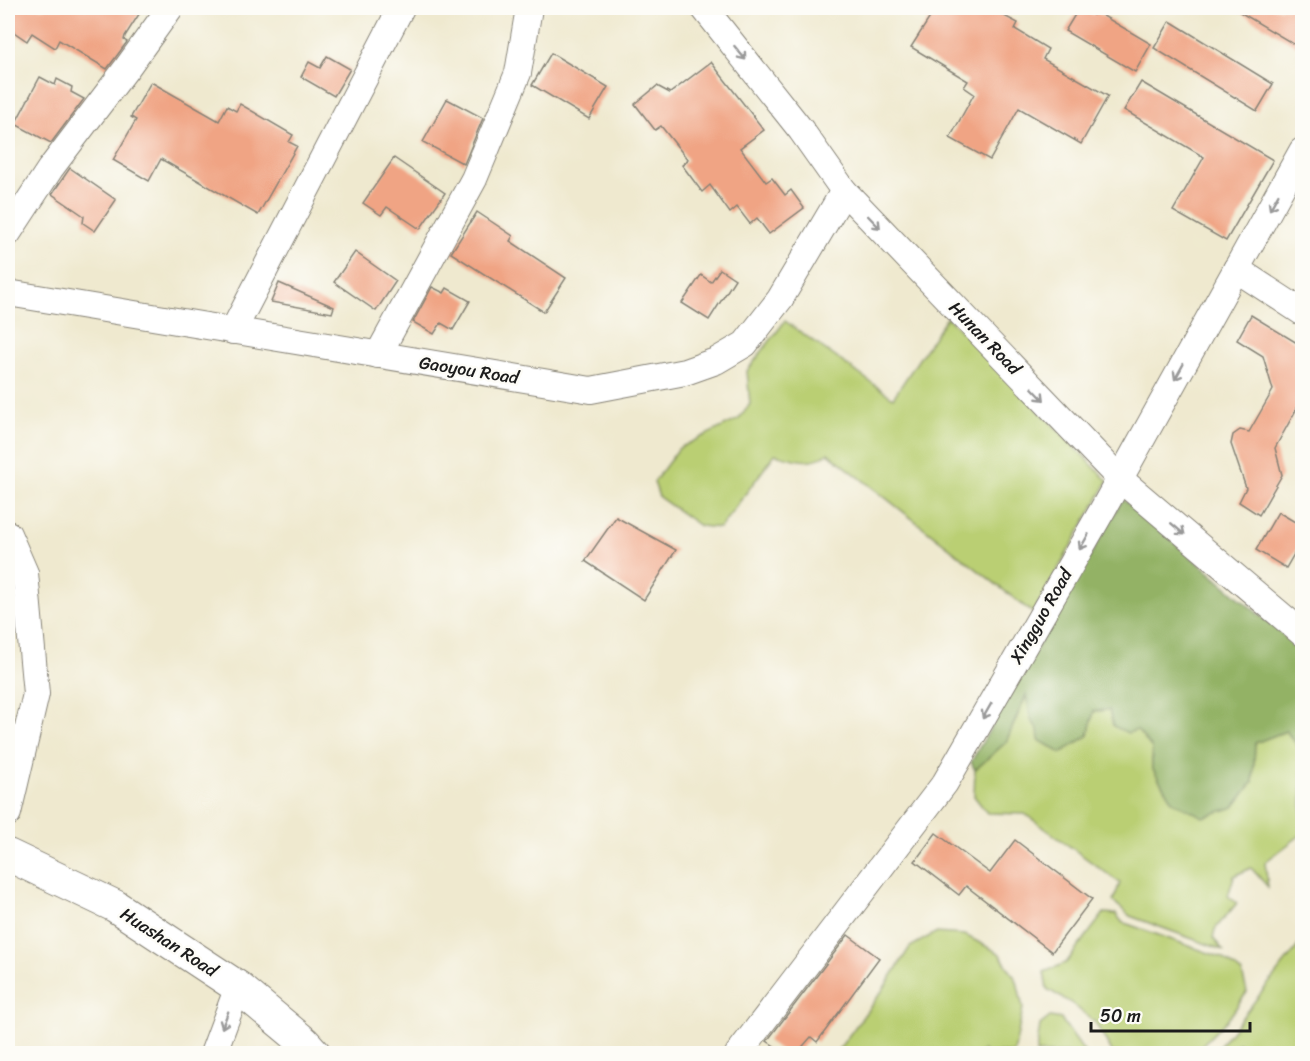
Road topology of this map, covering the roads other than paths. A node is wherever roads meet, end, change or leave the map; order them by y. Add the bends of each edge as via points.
1 (170, 8) edge
2 (401, 8) edge
3 (529, 8) edge
4 (704, 8) edge
5 (1302, 151) edge
6 (844, 191) junction
7 (8, 233) edge
8 (1236, 269) junction
9 (8, 293) edge
10 (1302, 312) edge
11 (233, 331) junction
12 (378, 355) junction
13 (1120, 479) junction
14 (8, 534) edge
15 (1302, 633) edge
16 (8, 813) edge
17 (8, 855) edge
18 (238, 987) junction
19 (213, 1053) edge
20 (315, 1053) edge
21 (738, 1053) edge

1 - 7 street via 50,169
2 - 11 street
3 - 12 street via 518,73 474,179
4 -> 6 street, Hunan Road
5 -> 8 street, Xingguo Road
6 - 12 street, Gaoyou Road via 780,299 745,344 686,372 591,390
6 -> 13 street, Hunan Road
8 - 10 street
8 -> 13 street, Xingguo Road
9 - 11 street, Gaoyou Road
11 - 12 street, Gaoyou Road
13 -> 15 street, Hunan Road
13 -> 21 street, Xingguo Road via 945,783
14 - 16 street via 25,573 36,694
17 - 18 main road, Huashan Road via 115,906
18 -> 19 street
18 - 20 main road, Huashan Road

